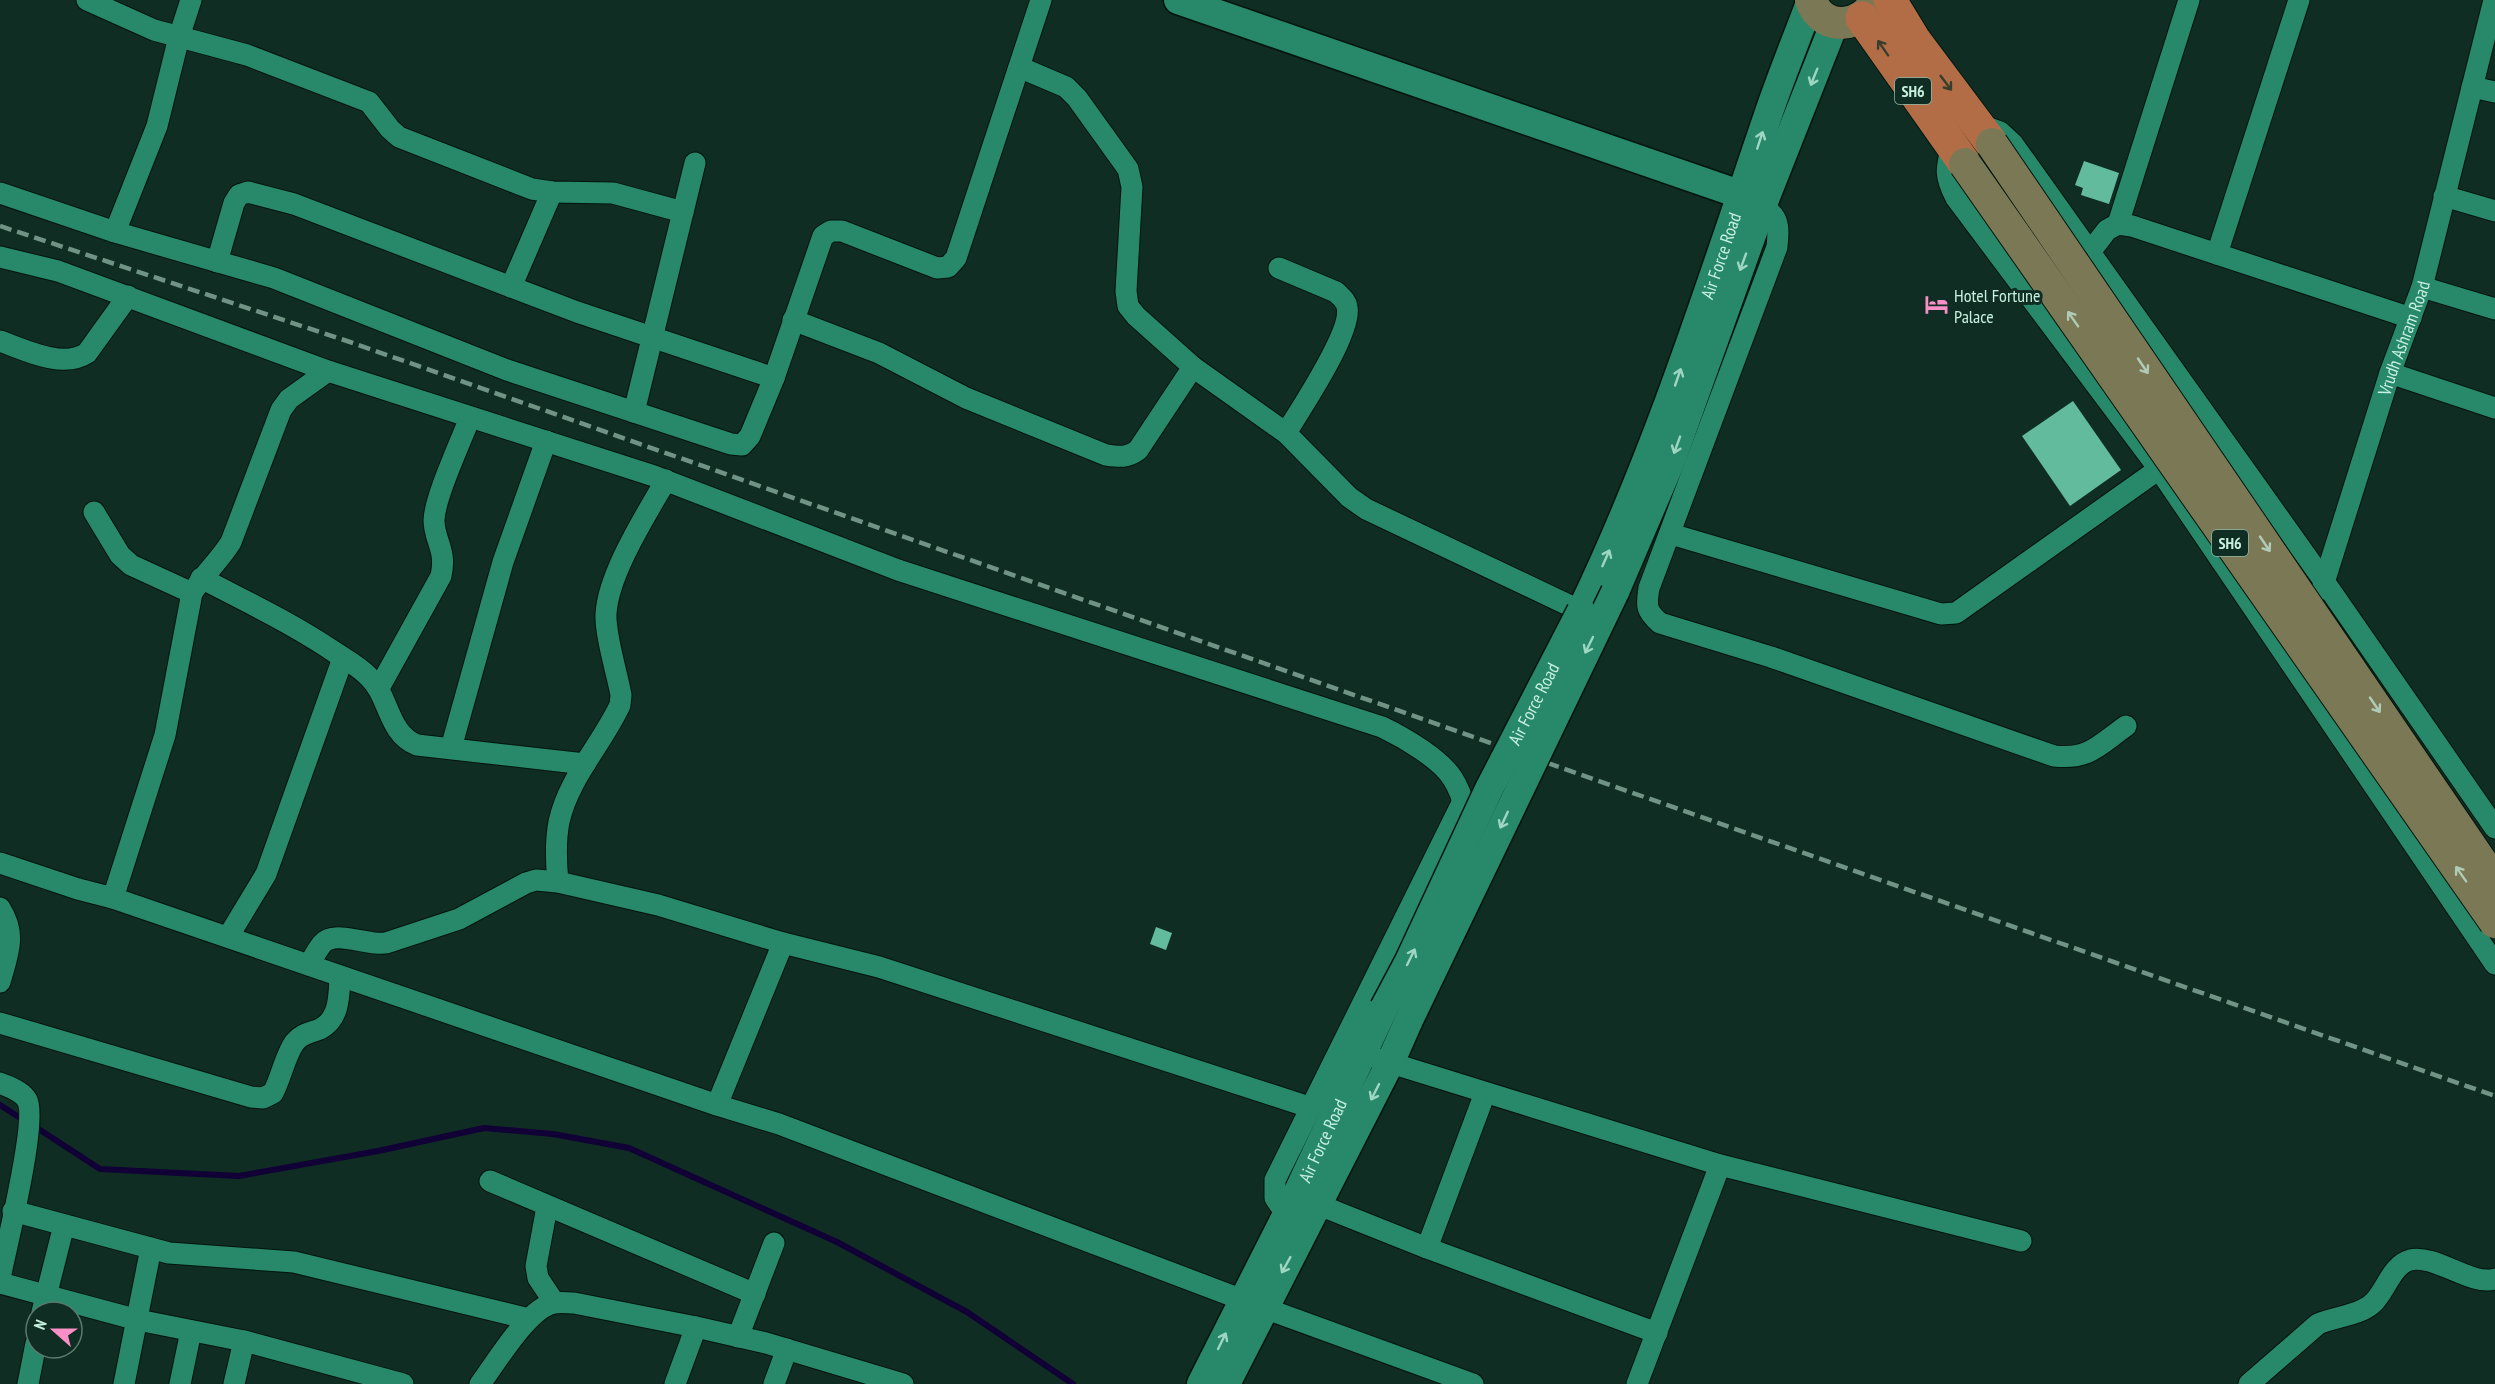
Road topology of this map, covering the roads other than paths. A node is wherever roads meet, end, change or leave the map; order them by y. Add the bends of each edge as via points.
1 (87, 0) edge
2 (191, 0) edge
3 (1041, 0) edge
4 (1178, 0) edge
5 (1811, 0) edge
6 (1890, 0) edge
7 (2189, 0) edge
8 (2299, 0) edge
9 (2494, 0) edge
10 (1858, 14) edge
11 (179, 37) junction
12 (1019, 67) junction
13 (2472, 87) junction
14 (2495, 92) edge
15 (1984, 134) junction
16 (1958, 155) junction
17 (695, 163) dead end
18 (552, 192) junction
19 (0, 193) edge
20 (2444, 196) junction
21 (1752, 201) junction
22 (2495, 211) edge
23 (683, 212) junction
24 (2118, 224) junction
25 (115, 232) junction
26 (2090, 252) junction
27 (2217, 254) junction
28 (0, 257) edge
29 (217, 262) junction
30 (1279, 267) dead end
31 (511, 287) junction
32 (2422, 287) junction
33 (128, 296) junction
34 (2495, 309) edge
35 (2411, 318) junction
36 (793, 320) junction
37 (654, 336) junction
38 (0, 341) edge
39 (1193, 367) junction
40 (328, 371) junction
41 (2390, 373) junction
42 (774, 378) junction
43 (2495, 408) edge
44 (634, 412) junction
45 (470, 417) junction
46 (1286, 433) junction
47 (546, 441) junction
48 (2159, 469) junction
49 (666, 480) junction
50 (94, 512) dead end
51 (1671, 534) junction
52 (2324, 581) junction
53 (197, 585) junction
54 (1581, 611) junction
55 (343, 658) junction
56 (2297, 672) junction
57 (379, 688) junction
58 (2126, 726) dead end
59 (451, 748) junction
60 (585, 764) junction
61 (1467, 814) junction
62 (2495, 828) edge
63 (0, 863) edge
64 (558, 882) junction
65 (2495, 882) edge
66 (113, 898) junction
67 (0, 908) edge
68 (2495, 922) edge
69 (228, 937) junction
70 (783, 943) junction
71 (2495, 964) edge
72 (309, 965) junction
73 (340, 976) junction
74 (0, 982) edge
75 (0, 1023) edge
76 (1361, 1054) junction
77 (1390, 1063) junction
78 (0, 1083) edge
79 (1485, 1093) junction
80 (717, 1105) junction
81 (1312, 1108) junction
82 (1720, 1165) junction
83 (490, 1181) dead end
84 (1300, 1205) junction
85 (547, 1207) junction
86 (13, 1211) junction
87 (64, 1225) junction
88 (2021, 1241) dead end
89 (774, 1243) dead end
90 (151, 1248) junction
91 (1427, 1248) junction
92 (0, 1278) edge
93 (2495, 1279) edge
94 (0, 1283) edge
95 (755, 1294) junction
96 (36, 1300) edge
97 (45, 1300) edge
98 (554, 1302) junction
99 (1253, 1303) junction
100 (84, 1311) edge
101 (529, 1319) junction
102 (138, 1320) junction
103 (696, 1327) junction
104 (191, 1331) junction
105 (1657, 1333) junction
106 (738, 1337) junction
107 (244, 1341) junction
108 (787, 1349) junction
109 (33, 1360) edge
110 (878, 1381) edge
111 (28, 1384) edge
112 (124, 1384) edge
113 (180, 1384) edge
114 (234, 1384) edge
115 (403, 1384) edge
116 (480, 1384) edge
117 (675, 1384) edge
118 (774, 1384) edge
119 (903, 1384) edge
120 (1201, 1384) edge
121 (1226, 1384) edge
122 (1473, 1384) edge
123 (1637, 1384) edge
124 (2249, 1384) edge

1 - 11 street
2 - 11 street
3 - 12 street
4 - 21 street
5 - 10 main road, SH6 via 1823,17
21 -> 5 street, Air Force Road via 1769,113
6 -> 15 highway, SH6 via 1915,41
7 - 24 street
8 - 27 street
9 - 13 street, Vrudh Ashram Road
16 -> 10 highway, SH6
10 -> 21 street, Air Force Road
11 - 18 street via 247,55 369,102 399,137 532,189
11 - 25 street via 157,126
12 - 36 street via 956,258 948,267 937,268 842,231 831,231 818,246
12 - 39 street via 1066,87 1128,169 1132,187 1128,306
13 - 14 street
13 - 20 street, Vrudh Ashram Road
15 - 26 street via 2000,132 2013,144
15 -> 65 main road, SH6, bridge
16 - 48 street via 1946,170 1956,198
68 -> 16 main road, SH6, bridge
17 - 23 street
18 - 23 street via 613,193
18 - 31 street
19 - 25 street
20 - 22 street
20 - 32 street, Vrudh Ashram Road
21 - 51 street via 1773,212 1779,227 1777,247
54 -> 21 street, Air Force Road via 1635,492
21 -> 77 street, Air Force Road, bridge via 1671,461 1615,592
23 - 37 street
24 - 26 street via 2107,230
24 - 27 street
25 - 29 street
26 - 52 street
27 - 35 street
28 - 33 street via 58,271
29 - 31 street via 234,203 239,195 248,192 294,204
29 - 44 street via 274,278 507,370
30 - 46 street via 1336,292 1348,309 1346,323 1323,372
31 - 37 street
32 - 34 street
32 - 35 street, Vrudh Ashram Road
33 - 38 street via 79,358 40,354
33 - 40 street
35 - 41 street, Vrudh Ashram Road
36 - 39 street via 879,353 966,398 1119,457 1129,457 1138,450
36 - 42 street
37 - 42 street
37 - 44 street
39 - 46 street
40 - 45 street
40 - 53 street via 289,399 281,410 231,542
41 - 43 street
41 - 52 street, Vrudh Ashram Road
42 - 44 street via 750,436 742,445
45 - 47 street
45 - 57 street via 437,504 434,522 444,560 441,576
46 - 54 street via 1366,509
47 - 49 street
47 - 59 street via 503,562
48 - 51 street via 1956,613 1941,614
48 - 56 street
49 - 60 street via 628,549 608,603 606,616 620,705
49 - 61 street via 898,570 1382,727 1447,770
50 - 53 street via 120,555 131,565
51 - 58 street via 1647,602 1649,613 1660,624 1770,657 2054,756 2085,755
52 - 56 street, Vrudh Ashram Road
52 - 62 street
53 - 55 street via 299,629
53 - 66 street via 165,735
54 - 61 street, Air Force Road, bridge
55 - 57 street
55 - 69 street via 266,874
56 - 71 street
57 - 59 street via 398,733 405,740
59 - 60 street
60 - 64 street via 560,819 556,846
76 -> 61 street, Air Force Road, bridge
61 - 81 street
63 - 66 street
64 - 70 street via 658,905
64 - 72 street via 526,883 459,919 386,943 334,936 323,942
66 - 69 street
67 - 74 street via 10,931 10,945
69 - 72 street
70 - 80 street
70 - 81 street via 879,967
72 - 73 street
73 - 75 street via 338,1004 332,1020 294,1042 278,1084 273,1093 263,1098
73 - 80 street
76 - 77 street
76 - 84 street, Air Force Road
77 - 79 street
77 -> 84 street, Air Force Road
78 - 86 street via 19,1092 30,1110
79 - 82 street
79 - 91 street
80 - 99 street via 779,1124
81 - 84 street via 1275,1180 1275,1197
82 - 88 street
82 - 105 street
83 - 85 street
84 - 91 street
84 - 99 street, Air Force Road
85 - 95 street
85 - 98 street via 536,1266 537,1278
86 - 87 street
86 - 92 street
87 - 90 street
87 - 97 street
89 - 95 street
90 - 101 street via 187,1255 294,1262
90 - 102 street
91 - 105 street
93 - 124 street via 2481,1279 2410,1260 2400,1266 2374,1302 2362,1311 2318,1324
94 - 96 street
95 - 106 street
98 - 101 street
98 - 103 street
120 -> 99 street, Air Force Road
99 - 121 street, Air Force Road
99 - 122 street
100 - 102 street
101 - 116 street
102 - 104 street
102 - 112 street
103 - 106 street
103 - 117 street
104 - 107 street
104 - 113 street
105 - 123 street
106 - 108 street
107 - 114 street
107 - 115 street
108 - 110 street
108 - 118 street
109 - 111 street
110 - 119 street

